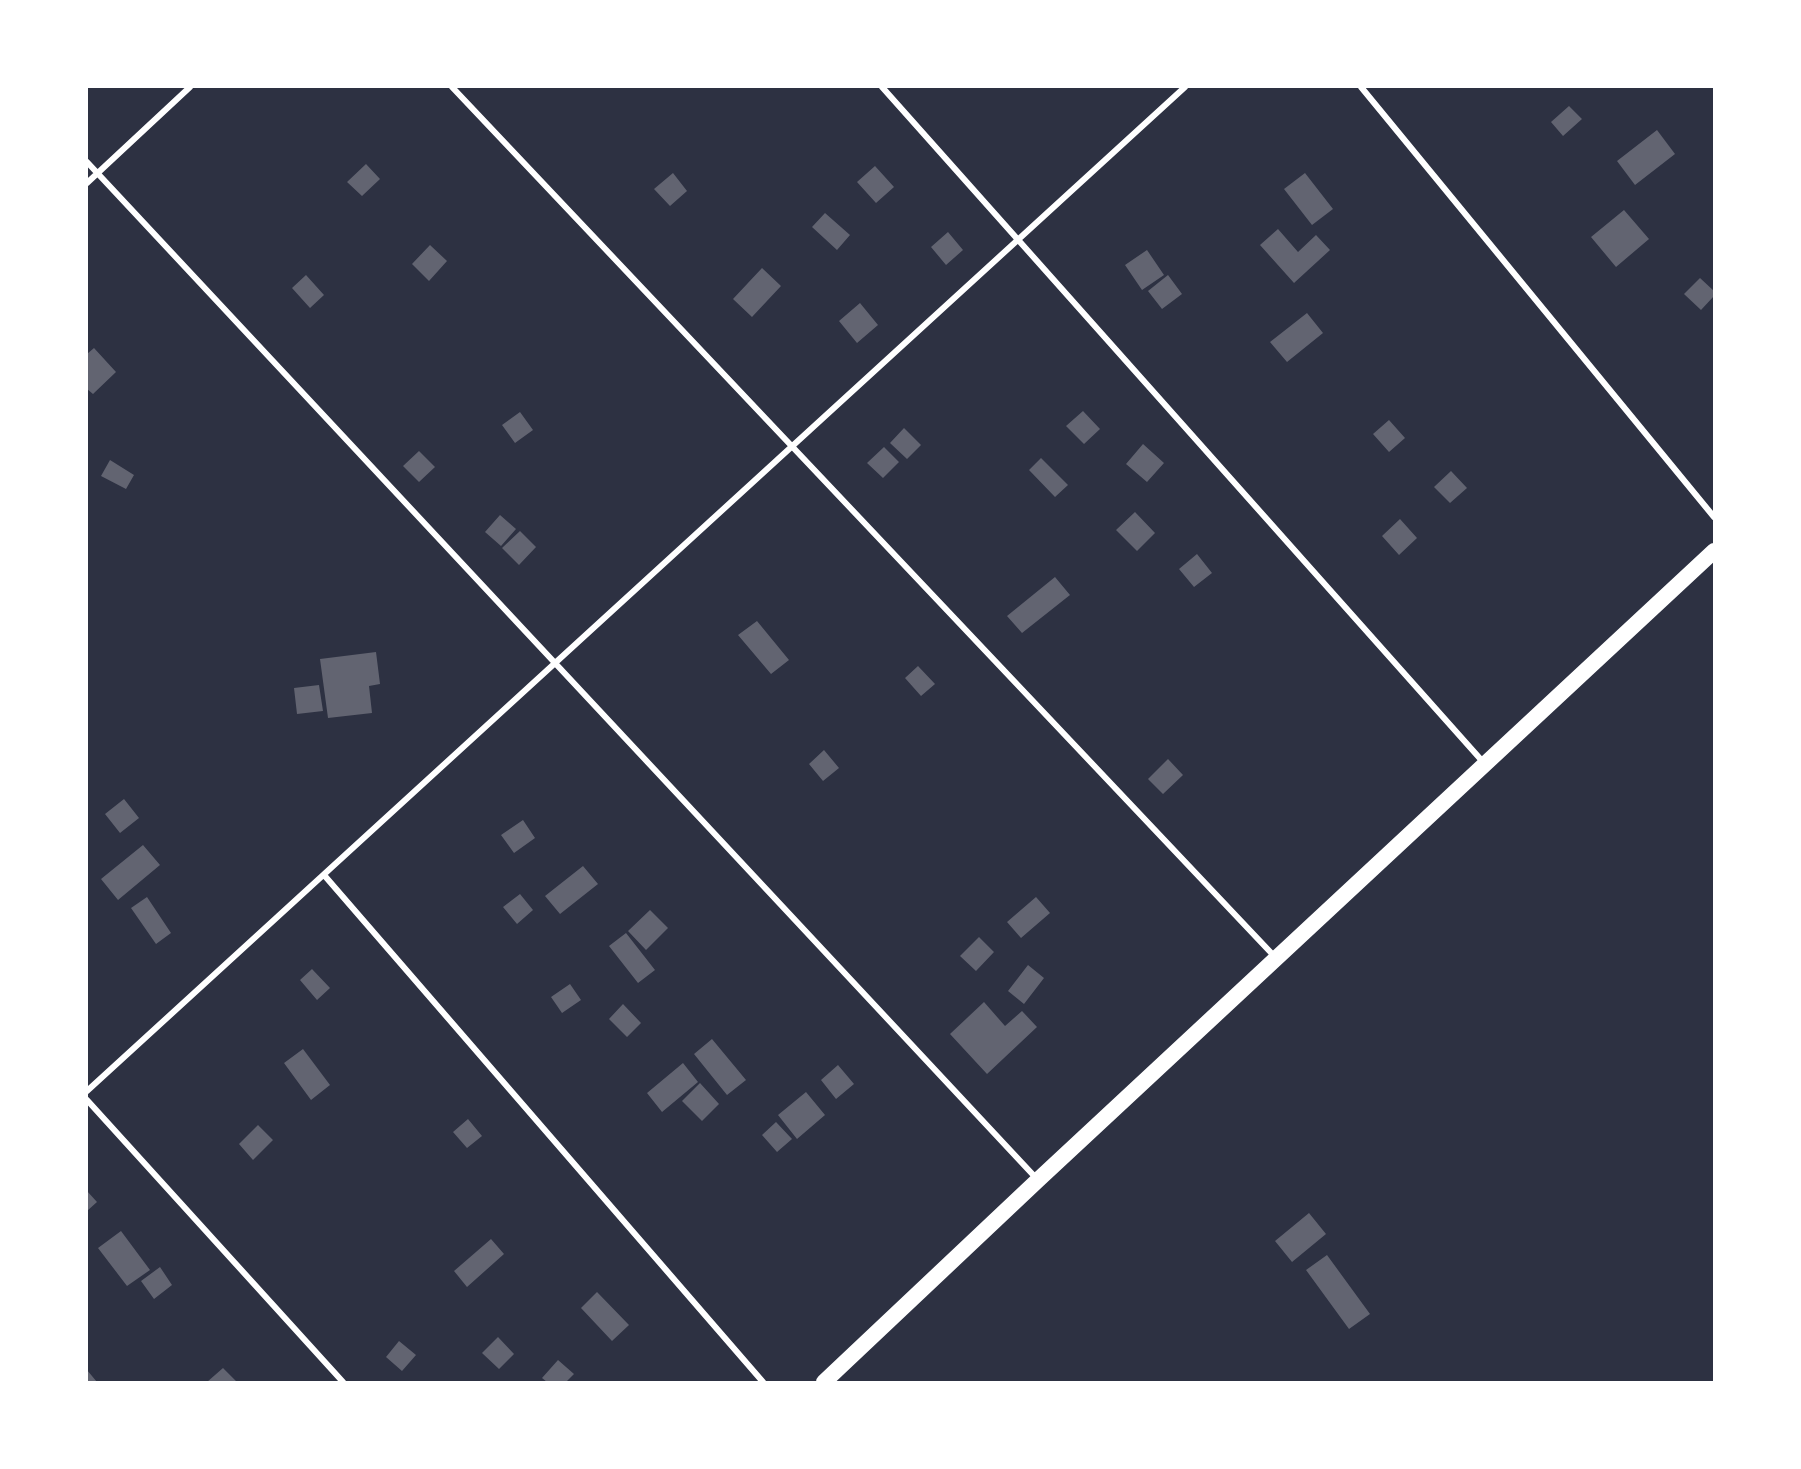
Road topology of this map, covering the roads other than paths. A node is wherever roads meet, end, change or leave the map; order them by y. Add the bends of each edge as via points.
1 (190, 87) edge
2 (452, 87) edge
3 (882, 87) edge
4 (1185, 87) edge
5 (1361, 87) edge
6 (87, 162) edge
7 (97, 173) junction
8 (87, 183) edge
9 (1017, 239) junction
10 (792, 446) junction
11 (1714, 517) edge
12 (1714, 551) edge
13 (555, 663) junction
14 (1485, 764) junction
15 (324, 874) junction
16 (1276, 958) junction
17 (87, 1091) edge
18 (87, 1100) edge
19 (1038, 1180) junction
20 (343, 1382) edge
21 (763, 1382) edge
22 (824, 1382) edge

1 - 7 street
2 - 10 street
3 - 9 street
4 - 9 street
5 - 11 street
6 - 7 street
7 - 8 street
7 - 13 street
9 - 10 street
9 - 14 street
10 - 13 street
10 - 16 street
12 - 14 highway
13 - 15 street
13 - 19 street
14 - 16 highway
15 - 17 street
15 - 21 street
16 - 19 highway
18 - 20 street
19 - 22 highway

